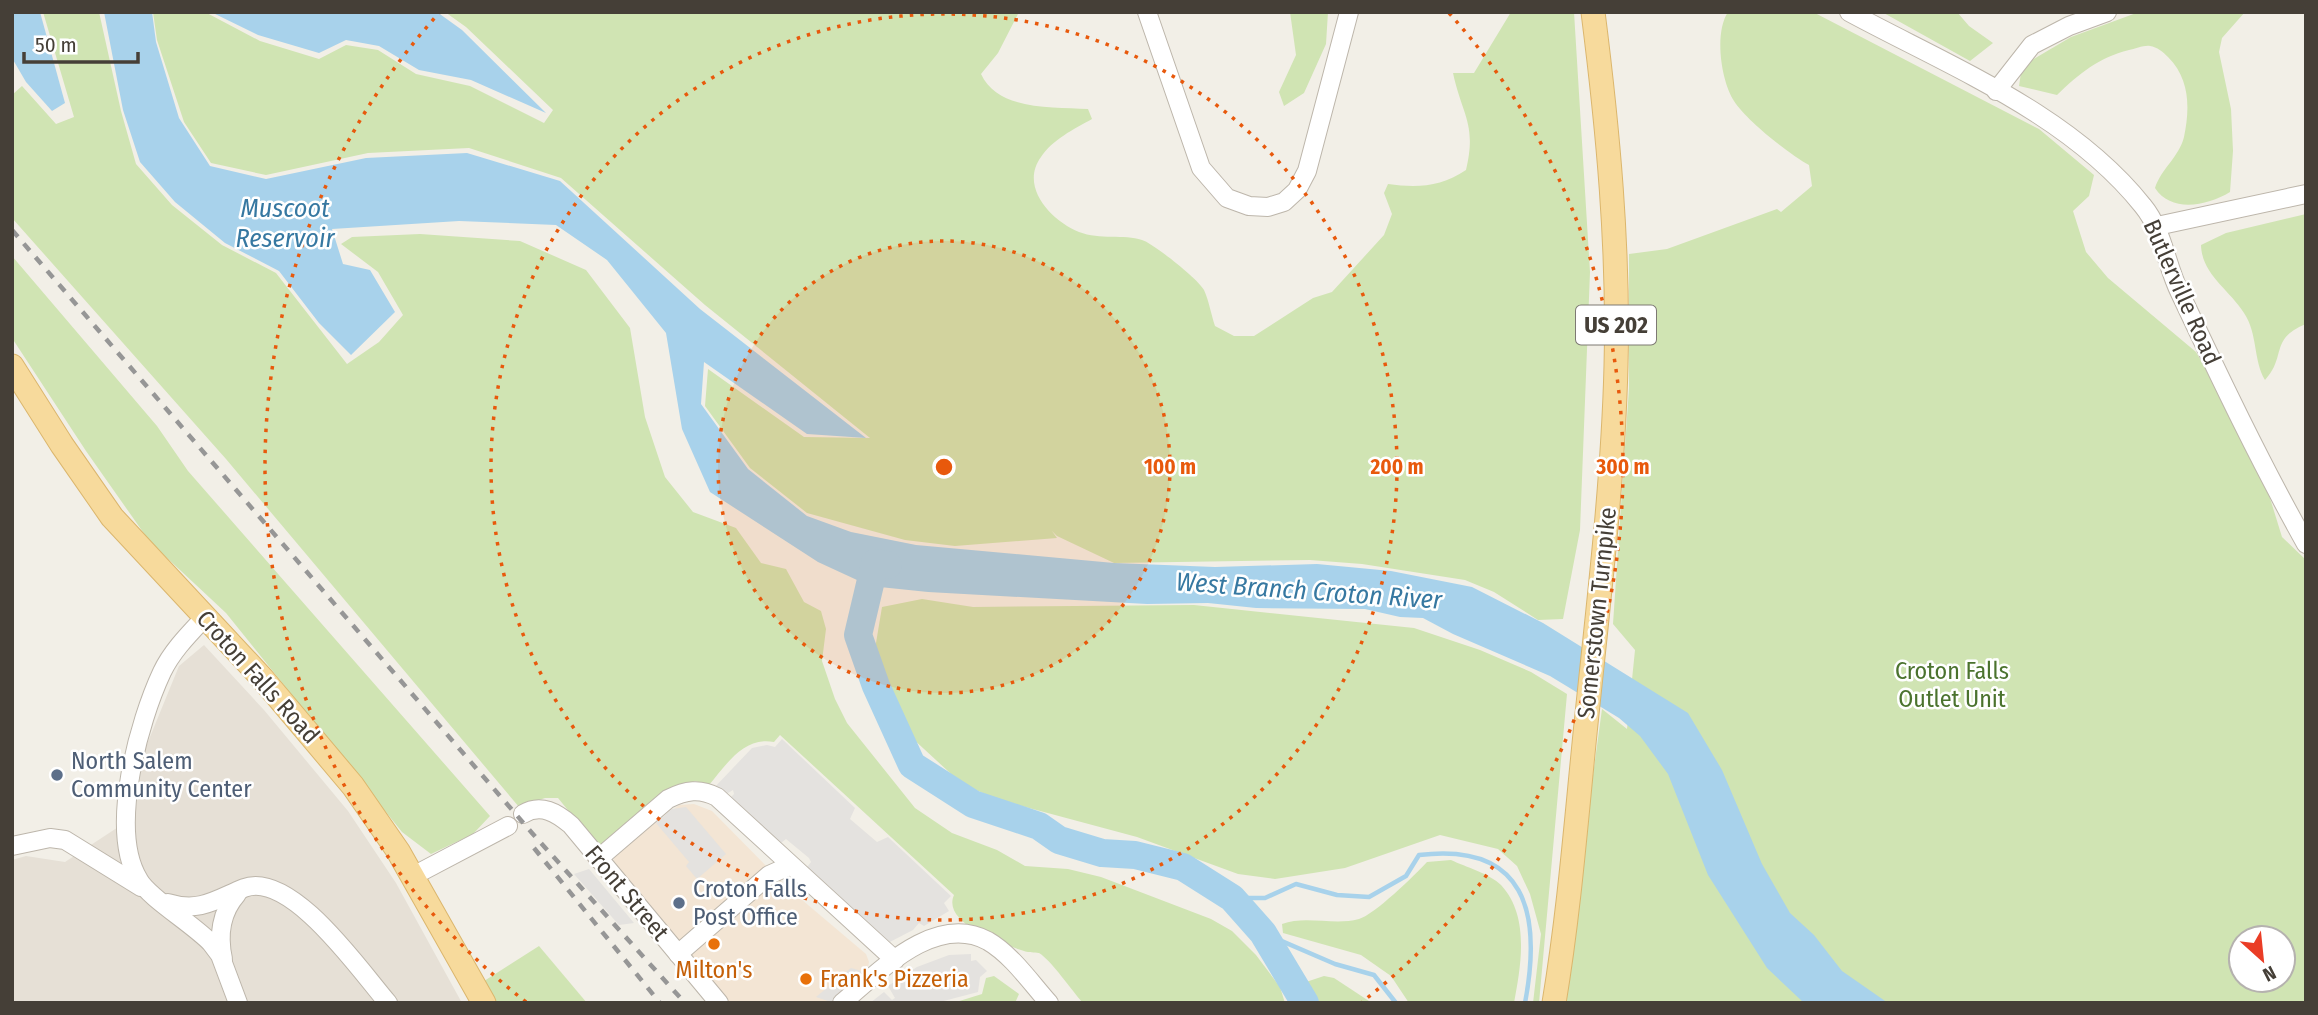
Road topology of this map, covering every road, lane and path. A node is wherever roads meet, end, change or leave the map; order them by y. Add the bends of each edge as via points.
1 (1147, 12) edge
2 (1349, 12) edge
3 (1593, 12) edge
4 (1849, 12) edge
5 (2107, 12) edge
6 (1996, 91) junction
7 (2306, 194) edge
8 (2157, 226) junction
9 (12, 366) edge
10 (2306, 544) edge
11 (205, 617) junction
12 (523, 814) dead end
13 (508, 827) dead end
14 (12, 846) edge
15 (598, 859) junction
16 (789, 866) junction
17 (413, 876) junction
18 (243, 888) junction
19 (154, 896) junction
20 (678, 954) junction
21 (895, 960) junction
22 (225, 970) junction
23 (238, 1003) edge
24 (388, 1003) edge
25 (484, 1003) edge
26 (719, 1003) edge
27 (842, 1003) edge
28 (1049, 1003) edge
29 (1554, 1003) edge

1 - 2 street via 1201,168 1227,198 1268,207 1284,202 1297,190 1307,171
3 - 29 main road, Somerstown Turnpike / US 202 via 1613,197 1612,442 1569,900
4 - 6 street, Butlerville Road
5 - 6 street via 2032,46
6 - 8 street, Butlerville Road via 2042,118 2120,179
7 - 8 street
8 - 10 street, Butlerville Road via 2183,300 2252,446
9 - 11 main road, Croton Falls Road via 111,515
11 - 17 main road, Croton Falls Road via 346,777
11 - 19 street via 162,672 135,755 126,812 128,835 134,872
12 - 15 street, Front Street via 536,808 560,816
13 - 17 street
14 - 19 street via 50,838 65,840
15 - 16 street via 668,799 694,790 716,796
15 - 20 street, Front Street
16 - 20 street via 769,875
16 - 21 street
17 - 25 main road, Croton Falls Road
18 - 19 street via 195,907
18 - 22 street via 226,911 221,928
18 - 24 street via 267,887 294,900
19 - 22 street via 211,943
20 - 26 street, Front Street
21 - 27 street
21 - 28 street via 909,949 941,937 975,936 1000,951
22 - 23 street

